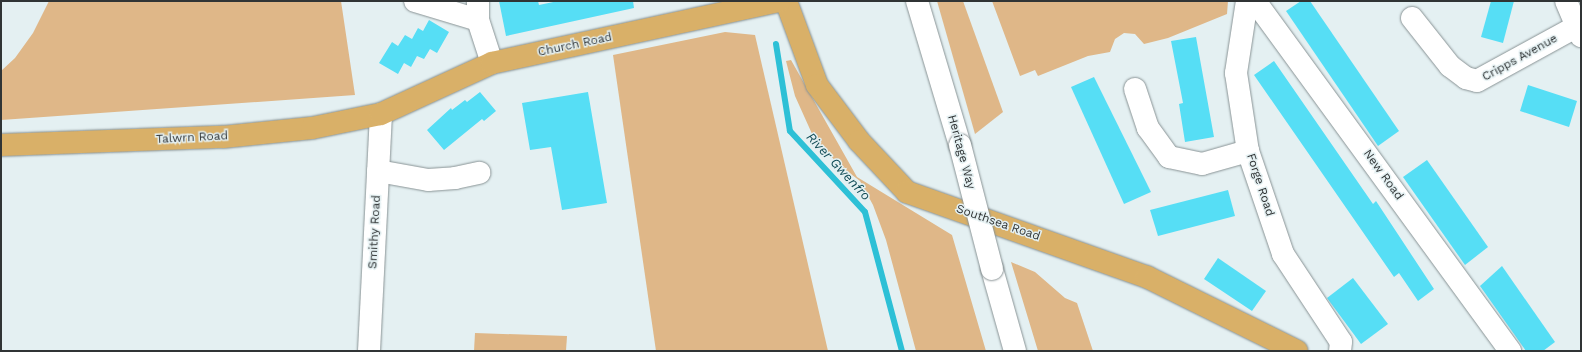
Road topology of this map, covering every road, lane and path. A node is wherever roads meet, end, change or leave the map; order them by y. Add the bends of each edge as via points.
1 (415, 1) edge
2 (778, 1) edge
3 (786, 1) edge
4 (917, 1) edge
5 (1247, 1) edge
6 (1254, 1) edge
7 (1566, 1) edge
8 (478, 11) edge
9 (1412, 18) dead end
10 (1580, 29) edge
11 (492, 63) junction
12 (1135, 89) dead end
13 (380, 114) junction
14 (1, 145) edge
15 (1248, 151) junction
16 (378, 171) junction
17 (479, 172) dead end
18 (369, 351) edge
19 (1015, 351) edge
20 (1297, 351) edge
21 (1340, 351) edge
22 (1510, 351) edge

1 - 8 street
2 - 11 main road, Church Road
3 - 20 main road, Southsea Road via 818,85 860,141 907,192 1147,277
4 - 19 street, Heritage Way, bridge via 960,145
5 - 15 street, Forge Road via 1236,73
6 - 22 street, New Road
7 - 10 street
8 - 11 street
9 - 10 street, Cripps Avenue via 1450,66 1466,78 1477,81
11 - 13 main road, Church Road
12 - 15 street via 1148,128 1169,157 1202,164
13 - 14 main road, Talwrn Road via 312,128 223,137
13 - 16 street, Smithy Road
15 - 21 street, Forge Road via 1283,254 1341,342
16 - 17 street via 428,180 455,178
16 - 18 street, Smithy Road

